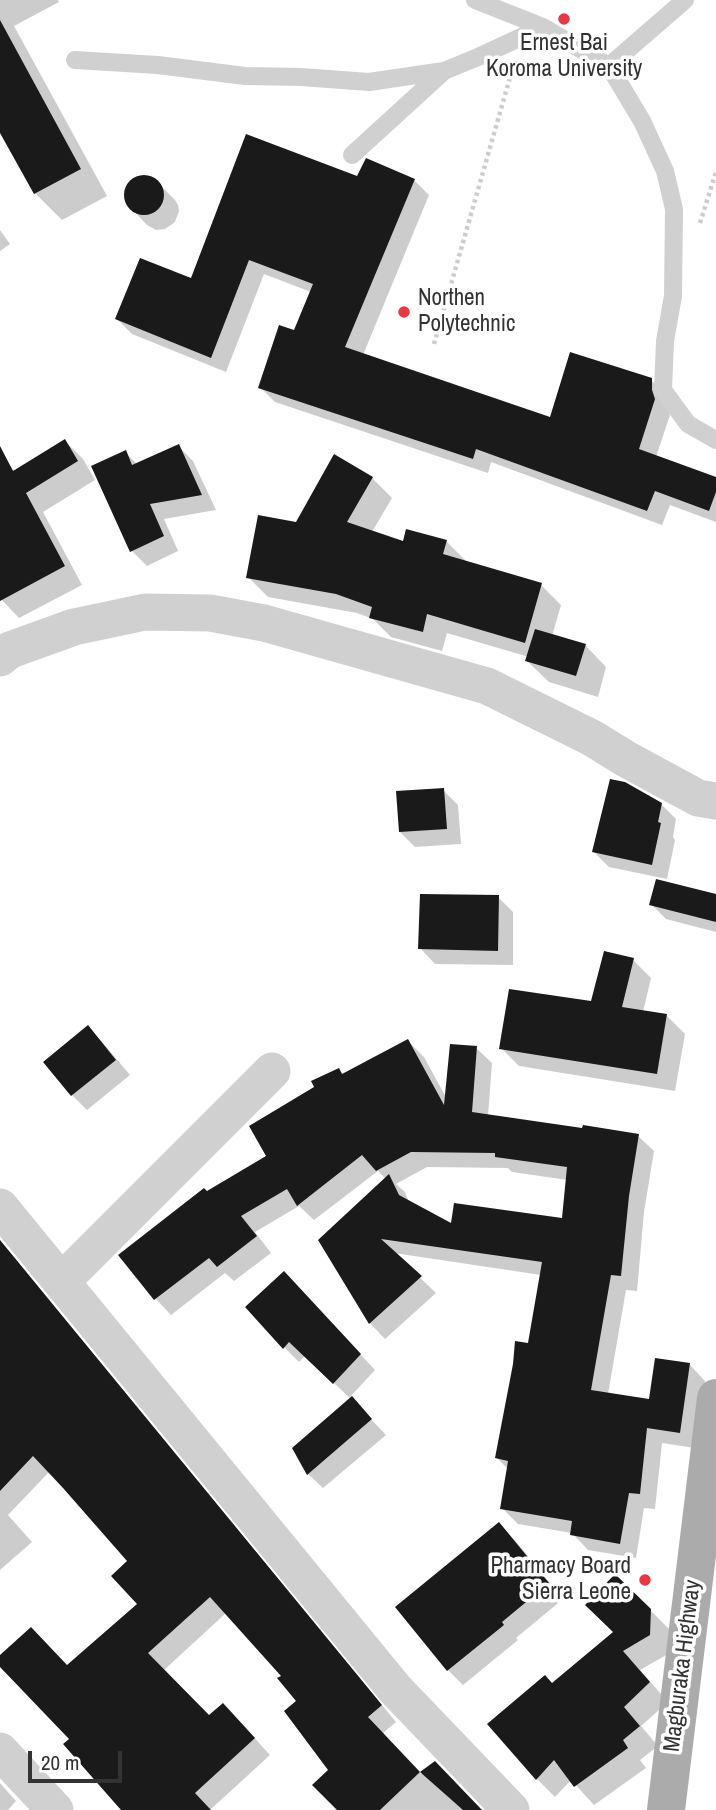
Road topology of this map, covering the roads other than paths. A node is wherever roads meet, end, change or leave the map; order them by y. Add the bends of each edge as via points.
1 (475, 0) edge
2 (685, 0) edge
3 (543, 27) junction
4 (75, 60) dead end
5 (609, 66) junction
6 (444, 71) junction
7 (352, 155) dead end
8 (716, 440) edge
9 (3, 648) edge
10 (716, 801) edge
11 (272, 1071) dead end
12 (0, 1207) edge
13 (62, 1281) junction
14 (716, 1398) edge
15 (0, 1751) edge
16 (55, 1810) edge
17 (511, 1810) edge
18 (666, 1810) edge

1 - 3 lane
2 - 5 lane
3 - 5 lane
3 - 6 lane
4 - 6 lane via 369,82
5 - 8 lane via 648,133 665,171 674,209 673,296 663,390 688,424
6 - 7 lane
9 - 10 street via 145,612 211,614 264,623 486,686 592,738 698,798
11 - 13 street
12 - 13 street
13 - 17 street via 395,1689
14 - 18 main road, Magburaka Highway
15 - 16 street

